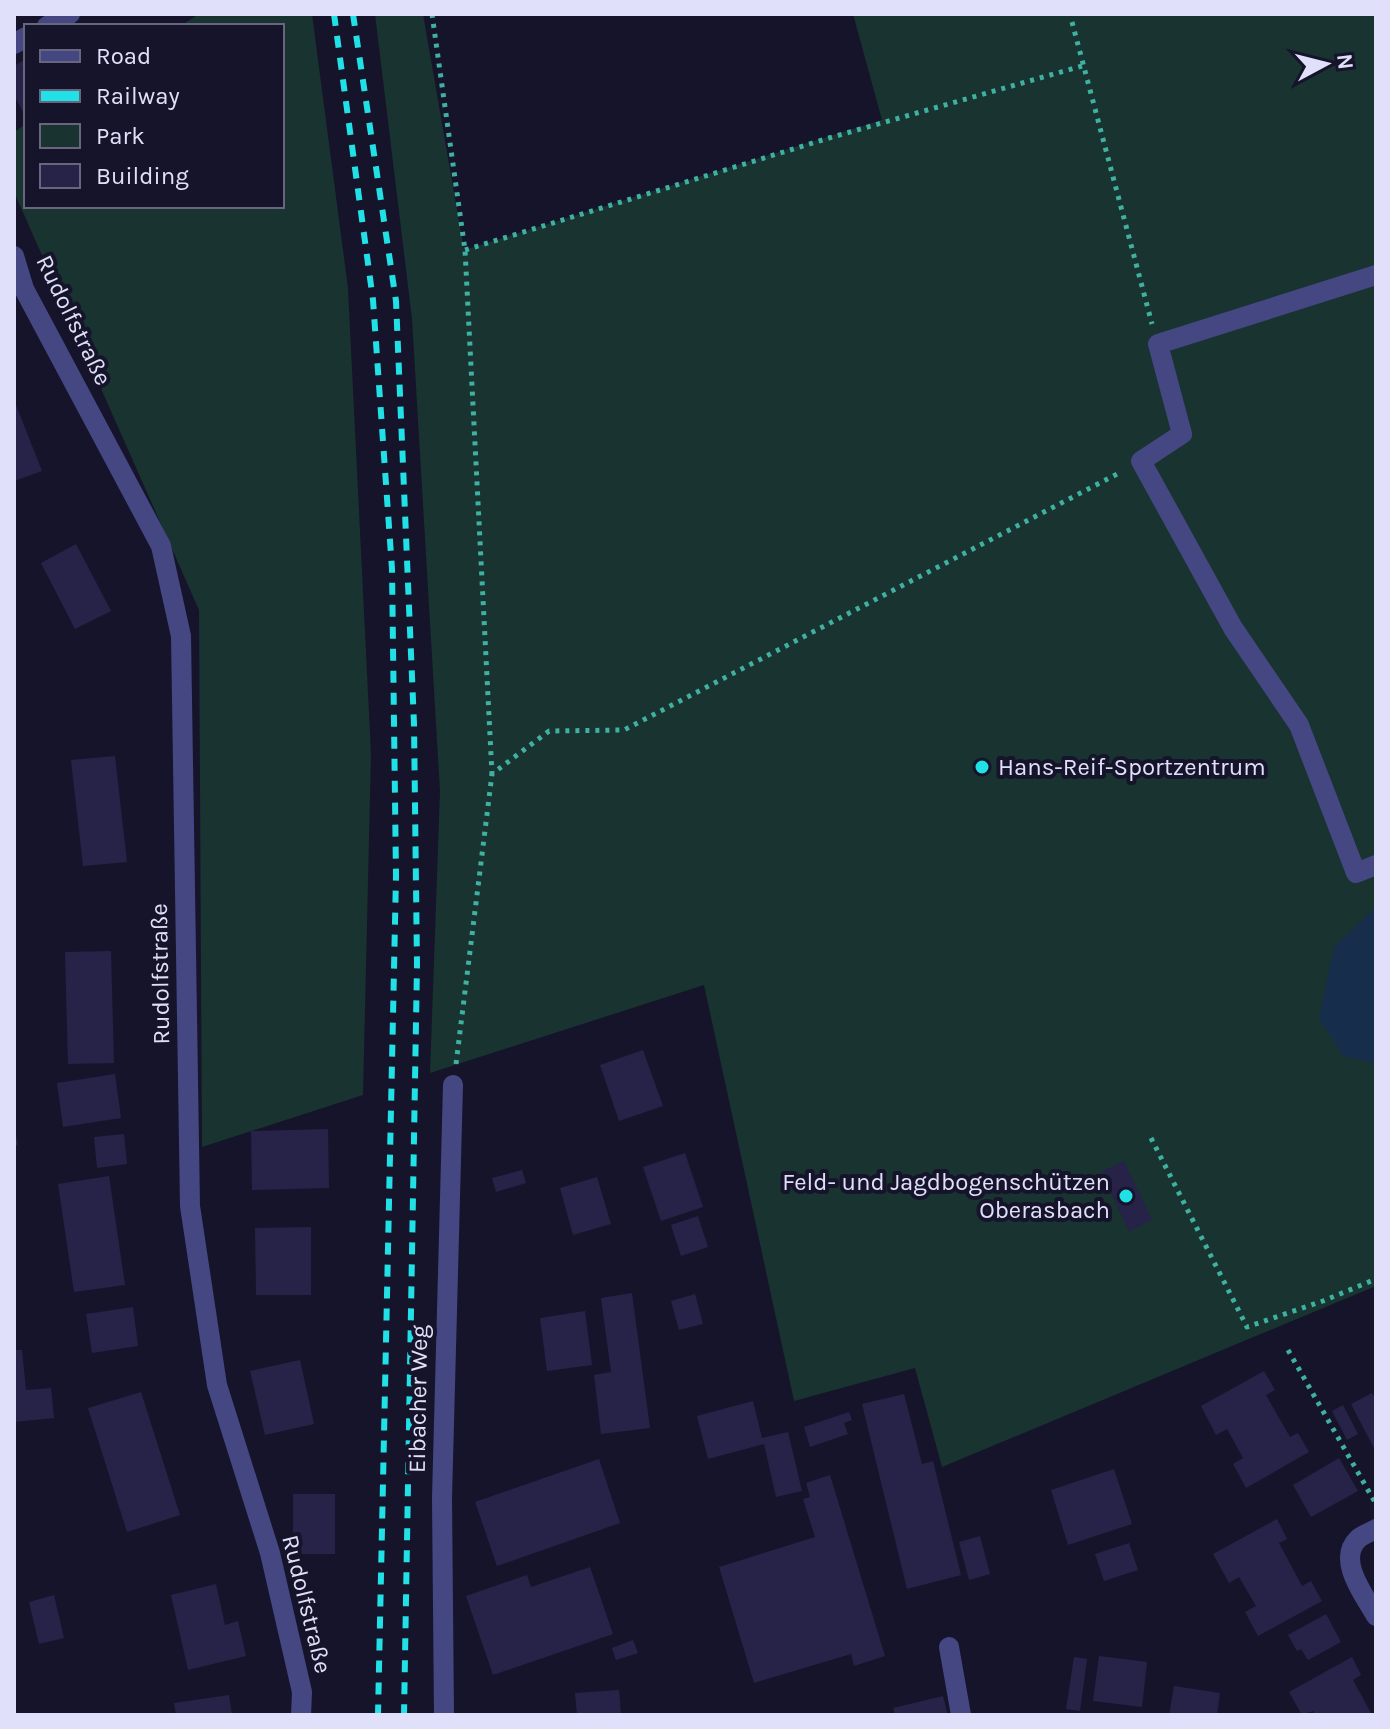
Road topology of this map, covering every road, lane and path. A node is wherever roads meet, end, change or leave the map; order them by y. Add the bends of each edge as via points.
1 (70, 14) edge
2 (432, 14) edge
3 (1072, 22) dead end
4 (51, 24) edge
5 (1082, 66) junction
6 (465, 250) junction
7 (14, 256) edge
8 (1376, 275) edge
9 (1158, 344) junction
10 (1141, 461) junction
11 (492, 774) junction
12 (1376, 865) edge
13 (453, 1085) joint
14 (1151, 1138) dead end
15 (1376, 1279) edge
16 (1288, 1350) dead end
17 (1376, 1505) edge
18 (1376, 1529) edge
19 (1376, 1616) edge
20 (949, 1647) dead end
21 (301, 1715) edge
22 (444, 1715) edge
23 (961, 1715) edge

1 - 4 street
2 - 6 path
3 - 5 path
5 - 6 path
5 - 9 path
6 - 11 path
7 - 21 street, Rudolfstraße via 24,289 161,546 181,636 190,1206 217,1385 270,1553 302,1692
8 - 9 street
9 - 10 street via 1182,434
10 - 11 path via 624,730 549,731
10 - 12 street via 1233,628 1299,725 1356,873
11 - 13 path
13 - 22 street, Eibacher Weg via 442,1498
14 - 15 path via 1247,1327
16 - 17 path
18 - 19 street via 1358,1539 1350,1555 1353,1576
20 - 23 street

